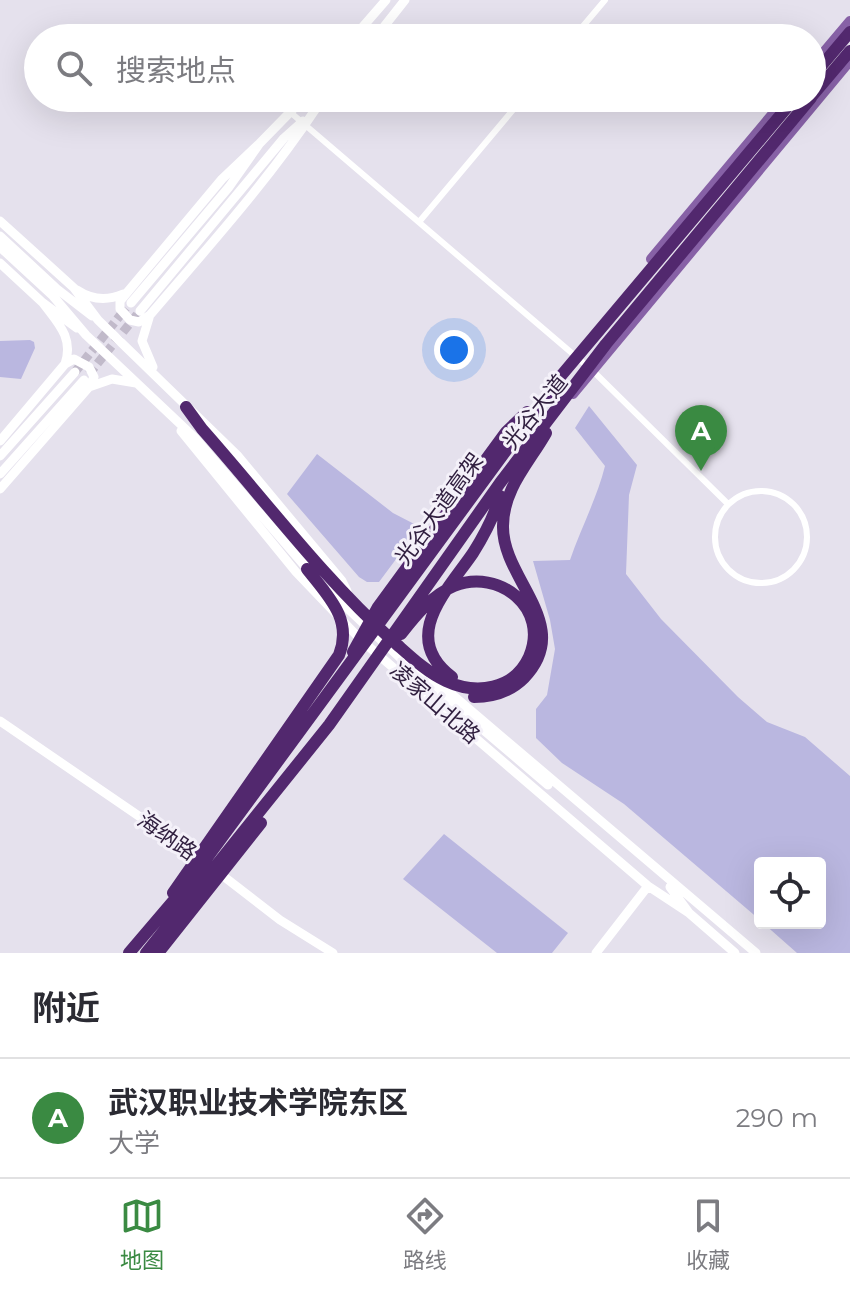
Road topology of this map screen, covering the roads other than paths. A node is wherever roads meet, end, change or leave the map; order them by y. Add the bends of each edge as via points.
1 (386, 0) edge
2 (405, 0) edge
3 (605, 0) edge
4 (850, 21) edge
5 (365, 24) edge
6 (386, 24) edge
7 (585, 24) edge
8 (850, 32) edge
9 (826, 49) edge
10 (850, 51) edge
11 (826, 60) edge
12 (850, 61) edge
13 (826, 79) edge
14 (826, 90) edge
15 (290, 112) joint
16 (313, 112) edge
17 (511, 112) edge
18 (774, 112) edge
19 (783, 112) edge
20 (799, 112) edge
21 (808, 112) edge
22 (303, 124) junction
23 (260, 143) junction
24 (0, 221) edge
25 (419, 222) junction
26 (0, 236) edge
27 (0, 247) edge
28 (0, 263) edge
29 (74, 288) junction
30 (126, 292) junction
31 (43, 303) junction
32 (131, 303) tunnel mouth
33 (145, 313) junction
34 (98, 320) junction
35 (86, 335) junction
36 (573, 354) junction
37 (65, 364) junction
38 (75, 372) tunnel mouth
39 (594, 372) junction
40 (157, 376) junction
41 (87, 384) junction
42 (140, 385) junction
43 (186, 407) junction
44 (559, 409) junction
45 (530, 410) junction
46 (171, 415) junction
47 (0, 441) edge
48 (0, 456) edge
49 (0, 474) edge
50 (503, 485) junction
51 (0, 489) edge
52 (728, 504) junction
53 (307, 569) junction
54 (352, 601) junction
55 (334, 614) junction
56 (372, 626) junction
57 (387, 639) junction
58 (361, 640) junction
59 (378, 654) junction
60 (413, 670) junction
61 (362, 679) junction
62 (337, 683) junction
63 (468, 688) junction
64 (0, 721) edge
65 (329, 725) junction
66 (201, 859) junction
67 (217, 871) junction
68 (648, 886) junction
69 (689, 913) junction
70 (157, 920) junction
71 (122, 953) edge
72 (129, 953) edge
73 (148, 953) edge
74 (158, 953) edge
75 (333, 953) edge
76 (596, 953) edge
77 (735, 953) edge
78 (756, 953) edge

1 - 5 main road
2 - 6 main road
3 - 7 street
4 - 9 main road
8 - 11 highway
10 - 13 highway, 光谷大道高架
12 - 14 main road, 光谷大道
15 - 22 street
15 - 23 main road
16 - 22 main road
17 - 25 street
18 - 36 main road, 光谷大道
19 - 62 highway, 光谷大道高架 via 560,377
20 - 44 highway, 光谷大道高架 via 606,344
21 - 39 main road, 光谷大道
22 - 25 street
22 - 33 main road via 284,138
23 - 30 main road via 222,179
23 - 32 main road
24 - 29 main road
25 - 36 street
26 - 34 main road via 79,309
27 - 35 main road
28 - 31 main road
29 - 30 main road via 98,298
29 - 34 main road
30 - 33 main road via 118,305 123,314 135,322
31 - 35 main road
31 - 37 main road via 67,338
33 - 40 main road via 142,341
34 - 40 main road
35 - 42 main road
36 - 39 street
36 - 45 main road, 光谷大道
37 - 41 main road via 74,359 89,367 94,377
37 - 47 main road
38 - 48 main road
39 - 50 main road, 光谷大道
39 - 52 street
40 - 43 main road
41 - 42 main road via 112,379
41 - 49 main road
41 - 51 main road
42 - 46 main road
43 - 54 main road via 237,455 342,581
43 - 63 highway via 350,601 433,674
44 - 60 highway via 508,495 503,519 509,557 542,626 541,649 533,666 517,685 477,697 454,693
44 - 61 highway, 光谷大道高架 via 500,483
45 - 56 main road, 光谷大道
45 - 62 highway via 506,432 378,607
46 - 53 main road
46 - 55 main road, 凌家山北路
50 - 57 main road, 光谷大道
50 - 63 highway via 493,519 430,620 428,640 434,659
52 - 52 street via 741,495 773,492 799,510 807,541 796,569 770,583 741,579 729,571 715,545 719,516
53 - 60 main road
53 - 70 highway via 342,618 339,655
54 - 55 main road via 354,608 346,616
54 - 56 main road
55 - 58 main road, 凌家山北路
56 - 57 main road
56 - 58 main road, 光谷大道
57 - 59 main road, 光谷大道
57 - 78 main road
58 - 59 main road, 凌家山北路
58 - 66 main road, 光谷大道
59 - 67 main road, 光谷大道
59 - 68 main road, 凌家山北路
60 - 69 main road via 675,891
61 - 63 highway via 440,594 469,582 495,583 513,591 528,609 532,648 510,680 491,688
61 - 65 highway, 光谷大道高架
62 - 70 highway, 光谷大道高架
64 - 66 main road, 海纳路
65 - 73 highway, 光谷大道高架
65 - 74 highway via 242,850
66 - 67 main road, 海纳路
66 - 71 main road, 光谷大道
67 - 73 main road, 光谷大道
67 - 75 main road, 海纳路
68 - 69 main road, 凌家山北路
68 - 76 main road
69 - 77 main road, 凌家山北路
70 - 72 highway, 光谷大道高架

